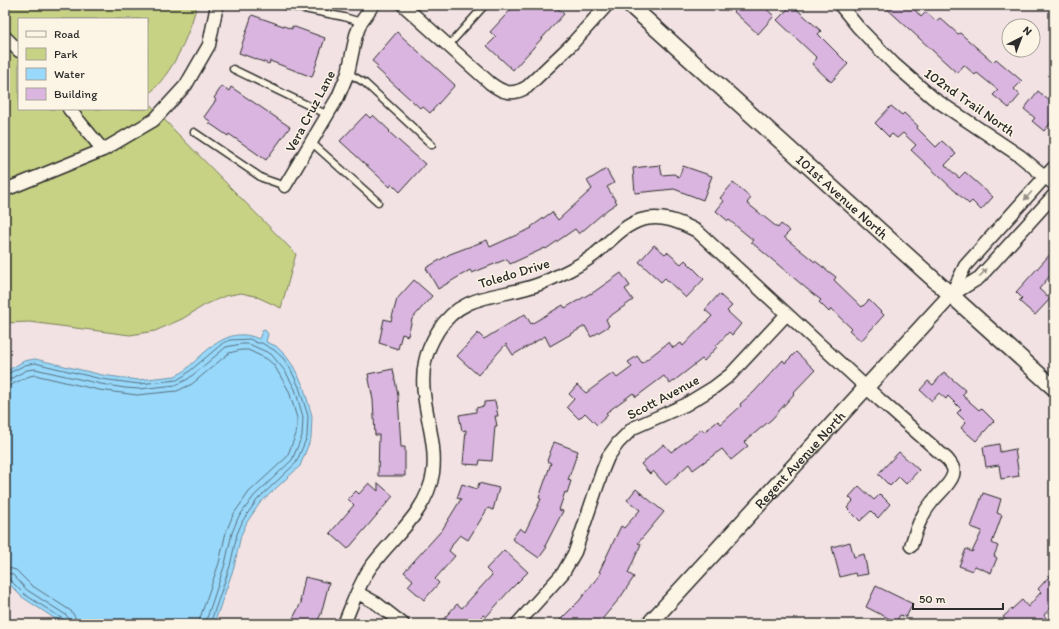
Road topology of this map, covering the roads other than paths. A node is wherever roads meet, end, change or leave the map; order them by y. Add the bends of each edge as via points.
1 (217, 5) edge
2 (284, 5) edge
3 (373, 5) edge
4 (403, 5) edge
5 (485, 5) edge
6 (607, 5) edge
7 (630, 5) edge
8 (840, 5) edge
9 (361, 22) junction
10 (5, 37) edge
11 (448, 46) junction
12 (18, 50) edge
13 (233, 69) dead end
14 (348, 73) junction
15 (70, 110) edge
16 (328, 115) junction
17 (194, 132) dead end
18 (312, 143) junction
19 (432, 145) dead end
20 (103, 150) junction
21 (1054, 167) edge
22 (1050, 180) edge
23 (285, 186) joint
24 (5, 190) edge
25 (1054, 195) edge
26 (378, 202) dead end
27 (951, 295) junction
28 (786, 314) junction
29 (866, 387) junction
30 (1054, 388) edge
31 (911, 546) dead end
32 (358, 593) junction
33 (344, 624) edge
34 (403, 624) edge
35 (517, 624) edge
36 (649, 624) edge

1 - 20 street via 209,45 186,85 154,120
2 - 9 lane
3 - 9 street, Vera Cruz Lane
4 - 11 street
5 - 11 lane
6 - 11 street via 571,46 527,87 513,93 497,88
7 - 27 street, 101st Avenue North
8 - 22 street, 102nd Trail North via 894,64 933,98 1020,156
9 - 14 street, Vera Cruz Lane
10 - 12 street
13 - 16 lane
14 - 16 street, Vera Cruz Lane
14 - 19 lane via 365,82
15 - 20 street
16 - 18 street, Vera Cruz Lane
17 - 23 lane via 262,178
18 - 23 street, Vera Cruz Lane
18 - 26 lane
20 - 24 street
21 - 22 street, Regent Avenue North
22 -> 27 street, Regent Avenue North via 965,266
27 -> 25 street, Regent Avenue North via 979,278
27 - 29 street, Regent Avenue North
27 - 30 street, 101st Avenue North
28 - 29 street, Toledo Drive
28 - 32 street, Toledo Drive via 697,231 682,223 655,218 630,225 593,256 540,284 486,296 459,309 439,330 424,363 425,395 434,460 428,489 414,517 374,563
28 - 35 street, Scott Avenue via 730,375 685,405 633,428 618,443 603,469 575,552 563,573
29 - 31 street, Toledo Drive via 953,465 954,474 920,518
29 - 36 street, Regent Avenue North
32 - 33 street, Toledo Drive
32 - 34 street

